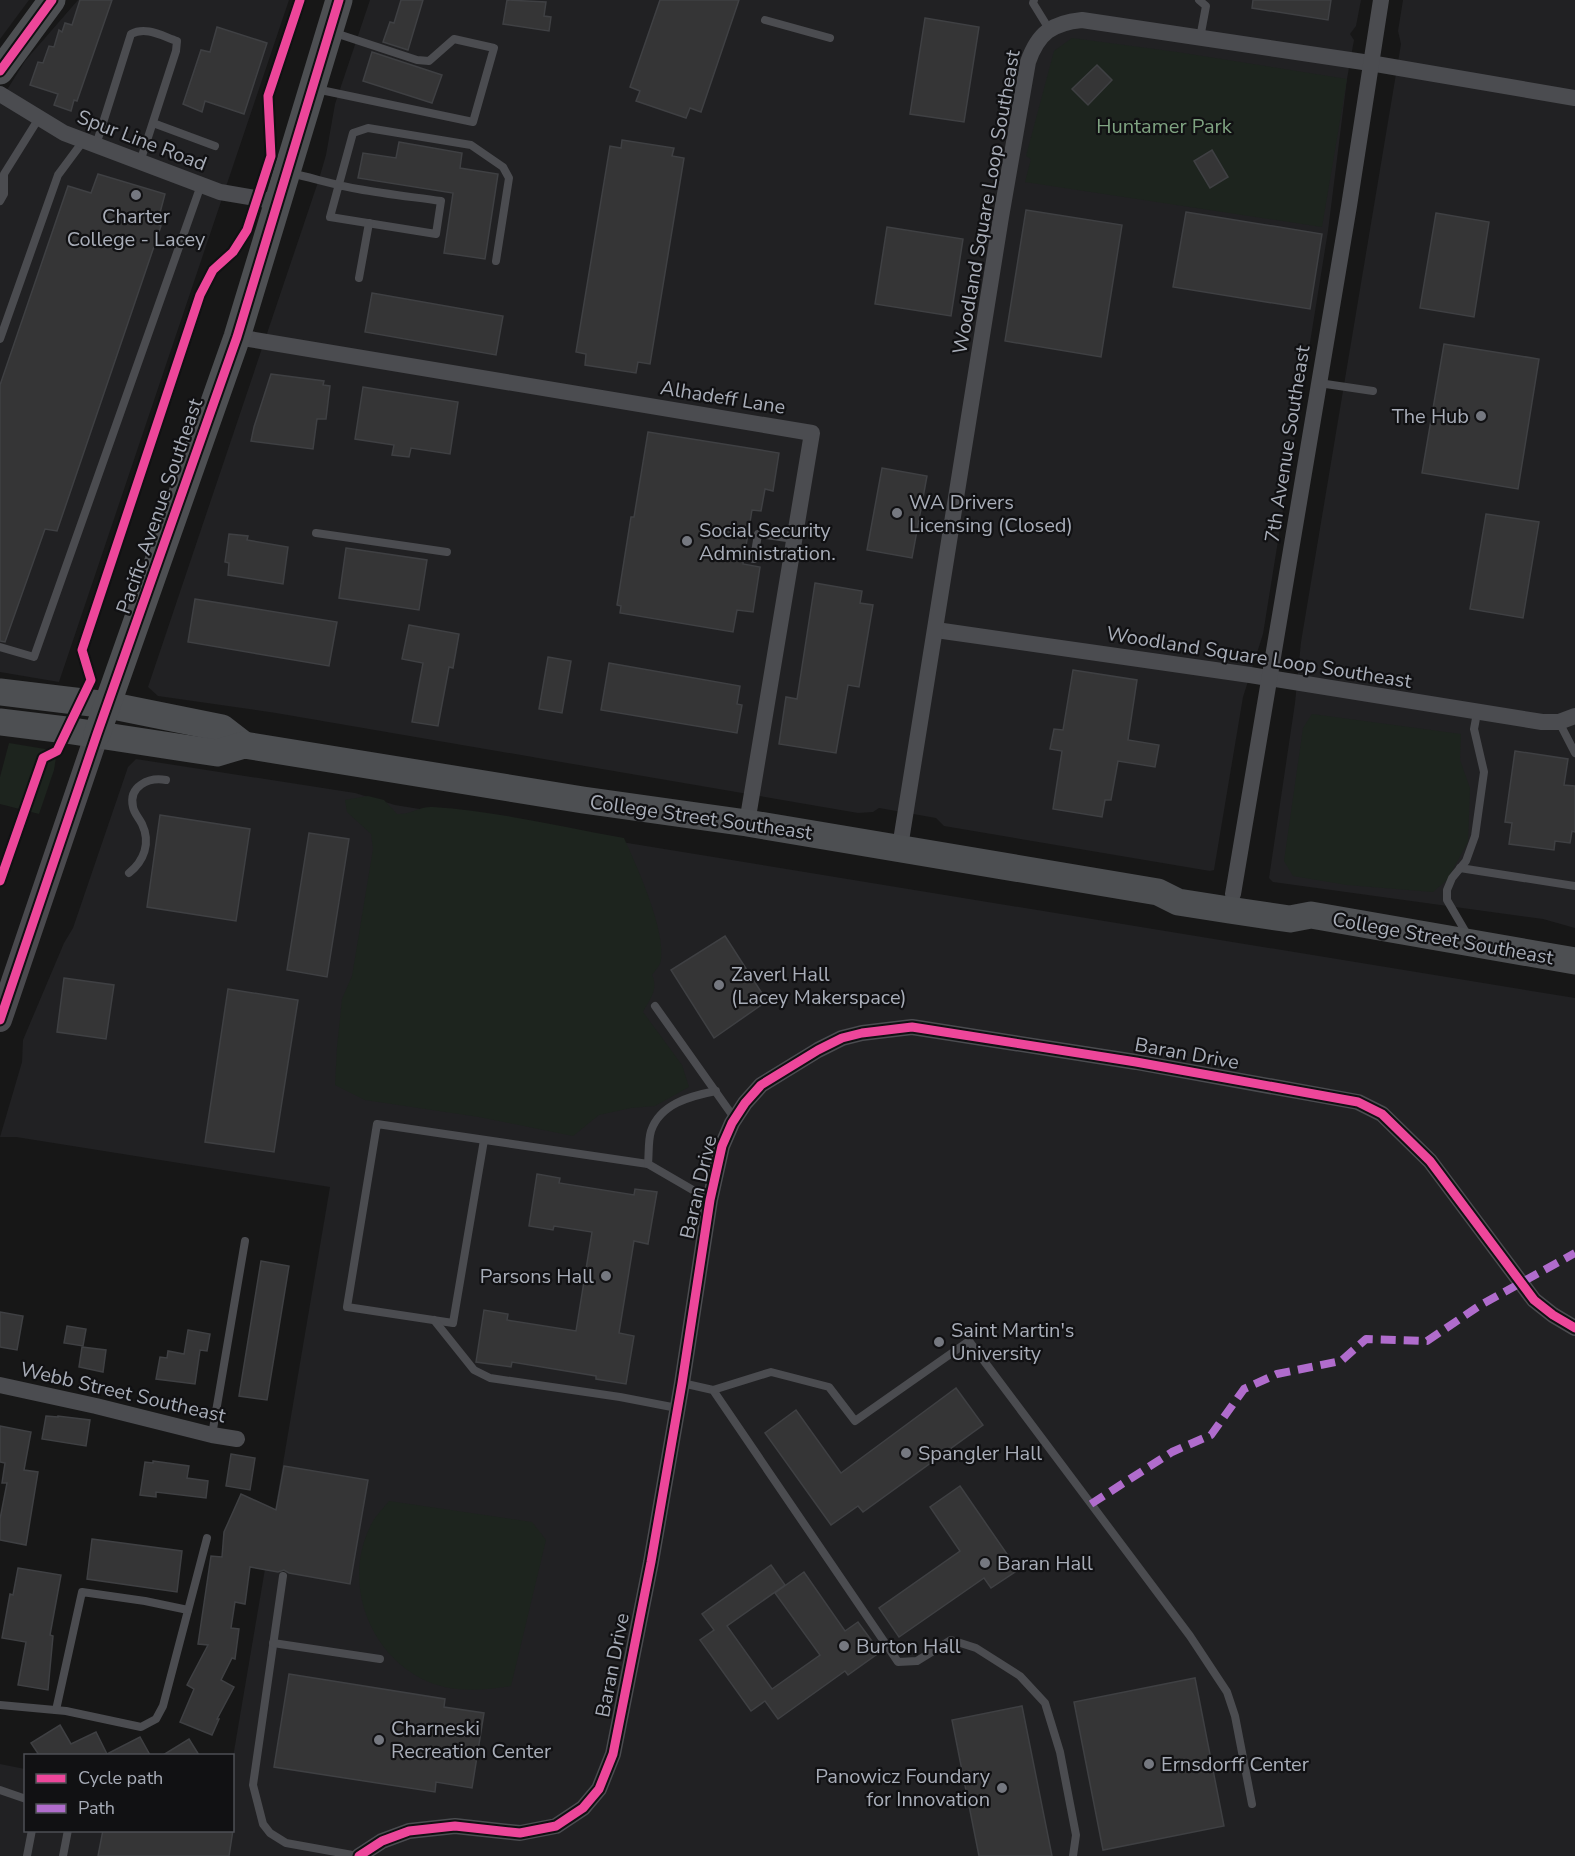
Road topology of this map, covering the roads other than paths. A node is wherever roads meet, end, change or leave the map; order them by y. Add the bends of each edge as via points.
1 (52, 0) edge
2 (339, 0) edge
3 (1034, 0) edge
4 (1199, 0) edge
5 (1381, 0) edge
6 (765, 20) dead end
7 (1049, 29) junction
8 (329, 32) junction
9 (830, 38) dead end
10 (1200, 38) junction
11 (1371, 63) junction
12 (0, 70) edge
13 (312, 89) junction
14 (0, 94) edge
15 (1575, 98) edge
16 (39, 118) junction
17 (153, 123) junction
18 (90, 143) junction
19 (215, 146) dead end
20 (140, 162) junction
21 (287, 172) junction
22 (338, 184) junction
23 (201, 185) junction
24 (0, 201) edge
25 (278, 202) junction
26 (369, 223) junction
27 (496, 261) dead end
28 (359, 278) dead end
29 (237, 338) junction
30 (0, 339) edge
31 (1318, 383) junction
32 (1373, 391) dead end
33 (316, 533) dead end
34 (794, 539) junction
35 (447, 552) dead end
36 (754, 559) dead end
37 (936, 630) junction
38 (0, 647) edge
39 (1271, 679) junction
40 (0, 692) edge
41 (108, 705) junction
42 (1478, 713) junction
43 (1567, 719) edge
44 (0, 722) edge
45 (97, 734) junction
46 (244, 745) junction
47 (1575, 753) edge
48 (166, 780) dead end
49 (747, 823) junction
50 (900, 847) junction
51 (1460, 868) junction
52 (129, 873) dead end
53 (1575, 886) edge
54 (1158, 892) junction
55 (1233, 894) junction
56 (1311, 915) junction
57 (1473, 944) junction
58 (1575, 961) edge
59 (655, 1006) dead end
60 (0, 1020) edge
61 (716, 1091) junction
62 (735, 1119) junction
63 (484, 1140) junction
64 (648, 1164) junction
65 (711, 1200) junction
66 (245, 1241) dead end
67 (434, 1320) junction
68 (1575, 1328) edge
69 (682, 1383) junction
70 (0, 1385) edge
71 (713, 1390) junction
72 (678, 1408) junction
73 (212, 1435) junction
74 (237, 1439) dead end
75 (207, 1538) dead end
76 (283, 1575) dead end
77 (188, 1610) junction
78 (273, 1643) junction
79 (380, 1659) dead end
80 (0, 1705) edge
81 (56, 1710) junction
82 (0, 1790) edge
83 (24, 1798) edge
84 (1252, 1804) dead end
85 (32, 1832) edge
86 (68, 1832) edge
87 (27, 1856) edge
88 (63, 1856) edge
89 (359, 1856) edge
90 (1073, 1856) edge

1 - 12 main road
2 - 8 main road, Pacific Avenue Southeast
3 - 7 lane
4 - 10 lane via 1206,6
5 - 11 street, 7th Avenue Southeast
6 - 9 lane
7 - 10 street via 1082,20
7 - 37 street, Woodland Square Loop Southeast via 1033,48 1028,62
8 - 13 main road, Pacific Avenue Southeast
8 - 13 lane via 417,60 429,61 454,39 494,48 473,122
10 - 11 street
11 - 15 street
11 - 31 street, 7th Avenue Southeast
13 - 21 main road, Pacific Avenue Southeast
14 - 16 street, Spur Line Road
16 - 18 street, Spur Line Road
16 - 24 lane via 4,174
17 - 18 lane via 177,41 138,30 131,34
17 - 19 lane
17 - 20 lane
18 - 20 street, Spur Line Road
18 - 30 lane via 58,175
20 - 23 street, Spur Line Road
21 - 22 lane
21 - 25 main road, Pacific Avenue Southeast
22 - 26 lane via 330,217
22 - 26 lane via 441,201 436,234
22 - 27 lane via 353,133 368,128 471,145 503,167 508,178
23 - 25 street, Spur Line Road
23 - 38 lane via 34,657
25 - 29 main road, Pacific Avenue Southeast
26 - 28 lane
29 - 34 street, Alhadeff Lane via 812,433
29 - 41 main road, Pacific Avenue Southeast
31 - 32 lane
31 - 39 street, 7th Avenue Southeast
33 - 35 lane
34 - 36 lane via 758,534
34 - 49 street, Alhadeff Lane
37 - 39 street, Woodland Square Loop Southeast
37 - 50 street, Woodland Square Loop Southeast
39 - 42 street, Woodland Square Loop Southeast
39 - 55 street, 7th Avenue Southeast
40 - 41 main road, College Street Southeast
41 - 45 main road, Pacific Avenue Southeast
41 - 46 main road, College Street Southeast via 222,728
42 - 43 street, Woodland Square Loop Southeast via 1542,722
42 - 51 lane via 1474,729 1484,784 1473,843
43 - 47 lane
44 - 45 main road, College Street Southeast
45 - 46 main road, College Street Southeast via 217,753
45 - 60 main road, Pacific Avenue Southeast
46 - 49 main road, College Street Southeast
48 - 52 lane via 148,780 133,796 134,810 146,840 143,858
49 - 50 main road, College Street Southeast
50 - 54 main road, College Street Southeast
51 - 53 lane
51 - 57 lane via 1447,890 1447,900
54 - 55 main road, College Street Southeast via 1182,886
54 - 56 main road, College Street Southeast via 1178,902 1229,910 1290,919
55 - 56 main road, College Street Southeast via 1294,903
56 - 57 main road, College Street Southeast
57 - 58 main road, College Street Southeast
59 - 61 lane
61 - 62 lane
61 - 64 lane via 692,1095 664,1110 651,1131
62 - 65 street, Baran Drive via 722,1146
62 - 68 street, Baran Drive via 761,1085 818,1050 862,1033 912,1027 1358,1102 1382,1114 1430,1161 1534,1300
63 - 64 lane
63 - 67 lane via 453,1323
63 - 67 lane via 377,1124 346,1307
64 - 65 lane
65 - 69 street, Baran Drive
66 - 73 lane
67 - 72 lane via 474,1370 490,1378
69 - 71 lane
69 - 72 street, Baran Drive
70 - 73 street, Webb Street Southeast
71 - 84 lane via 771,1372 829,1387 855,1421 969,1341 1190,1636 1227,1692
71 - 90 lane via 898,1662 917,1661 951,1640 975,1648 1020,1676 1045,1703 1060,1752 1076,1835
72 - 89 street, Baran Drive via 614,1754 599,1789 583,1808 556,1826 520,1833 455,1826 409,1831 382,1841
73 - 74 street, Webb Street Southeast
75 - 77 lane
76 - 78 lane
77 - 81 lane via 163,1706 156,1719 141,1727
77 - 81 lane via 82,1592
78 - 79 lane
78 - 89 lane via 253,1785 263,1824 286,1843
80 - 81 lane
82 - 83 lane
85 - 87 lane
86 - 88 lane

